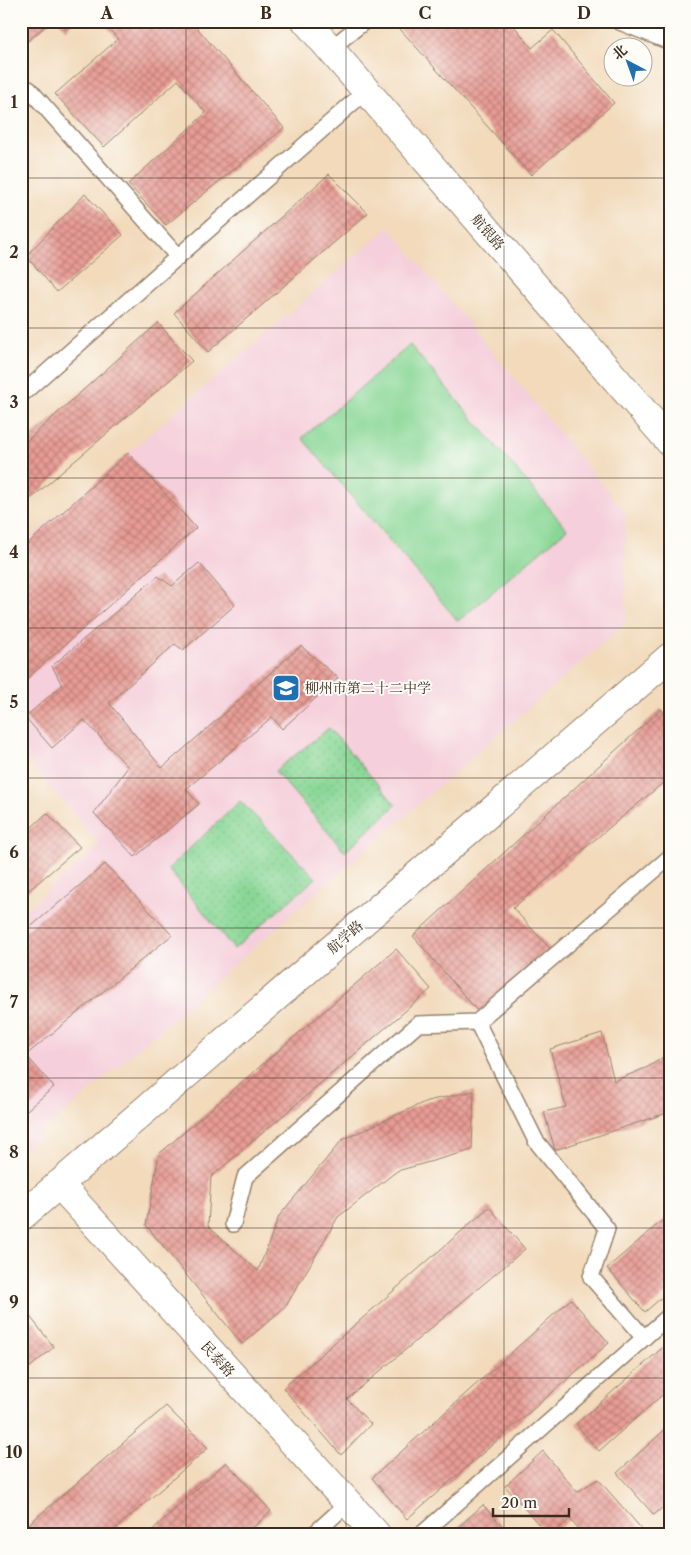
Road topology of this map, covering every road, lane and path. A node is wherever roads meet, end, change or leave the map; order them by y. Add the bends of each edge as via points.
1 (306, 21) edge
2 (364, 21) edge
3 (617, 21) edge
4 (670, 42) edge
5 (330, 49) junction
6 (21, 89) edge
7 (366, 91) junction
8 (178, 257) junction
9 (21, 394) edge
10 (670, 442) edge
11 (670, 657) edge
12 (670, 857) edge
13 (477, 1022) junction
14 (59, 1184) junction
15 (21, 1217) edge
16 (233, 1224) dead end
17 (670, 1315) edge
18 (644, 1338) junction
19 (348, 1503) junction
20 (314, 1534) edge
21 (376, 1534) edge
22 (422, 1534) edge

1 - 5 street, 航银路
2 - 5 lane
3 - 4 lane
5 - 7 street, 航银路
6 - 8 lane via 29,89
7 - 8 lane
7 - 10 street, 航银路
8 - 9 lane
11 - 14 street, 航学路
12 - 13 lane
13 - 16 lane via 418,1024 245,1177
13 - 18 lane via 536,1141 607,1229 591,1277
14 - 15 street, 航学路
14 - 19 street, 民泰路
17 - 18 lane
18 - 22 lane
19 - 20 lane
19 - 21 street, 民泰路

